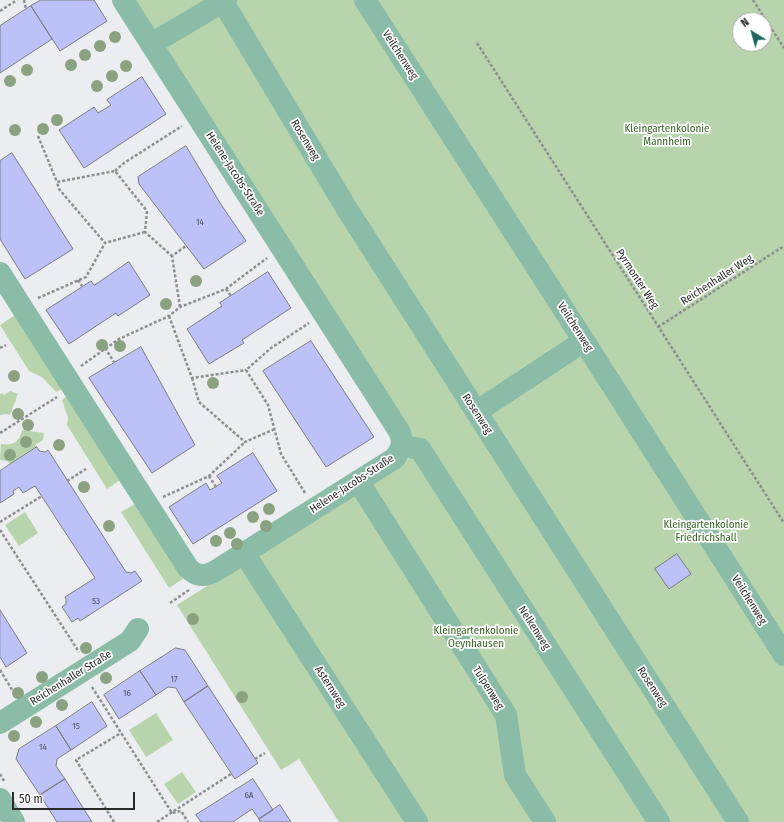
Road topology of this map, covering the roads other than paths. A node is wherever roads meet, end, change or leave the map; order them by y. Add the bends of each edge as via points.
1 (123, 0) edge
2 (365, 0) edge
3 (225, 1) edge
4 (151, 44) junction
5 (0, 273) edge
6 (584, 341) junction
7 (476, 412) junction
8 (402, 446) junction
9 (358, 481) junction
10 (244, 553) junction
11 (138, 629) dead end
12 (784, 655) edge
13 (0, 723) edge
14 (0, 799) edge
15 (14, 822) edge
16 (417, 822) edge
17 (545, 822) edge
18 (659, 822) edge
19 (738, 822) edge

1 - 4 street, Helene-Jacobs-Straße
2 - 6 street, Veilchenweg
3 - 4 street
3 - 7 street, Rosenweg via 347,209
4 - 8 street, Helene-Jacobs-Straße via 399,431
5 - 10 street, Helene-Jacobs-Straße via 188,568 199,575 210,574
6 - 7 street
6 - 12 street, Veilchenweg
7 - 19 street, Rosenweg
8 - 9 street, Helene-Jacobs-Straße via 395,458
8 - 18 street, Nelkenweg via 420,450
9 - 10 street, Helene-Jacobs-Straße
9 - 17 street, Tulpenweg via 506,716 515,775
10 - 16 street, Asternweg
11 - 13 street, Reichenhaller Straße via 130,641
14 - 15 street

